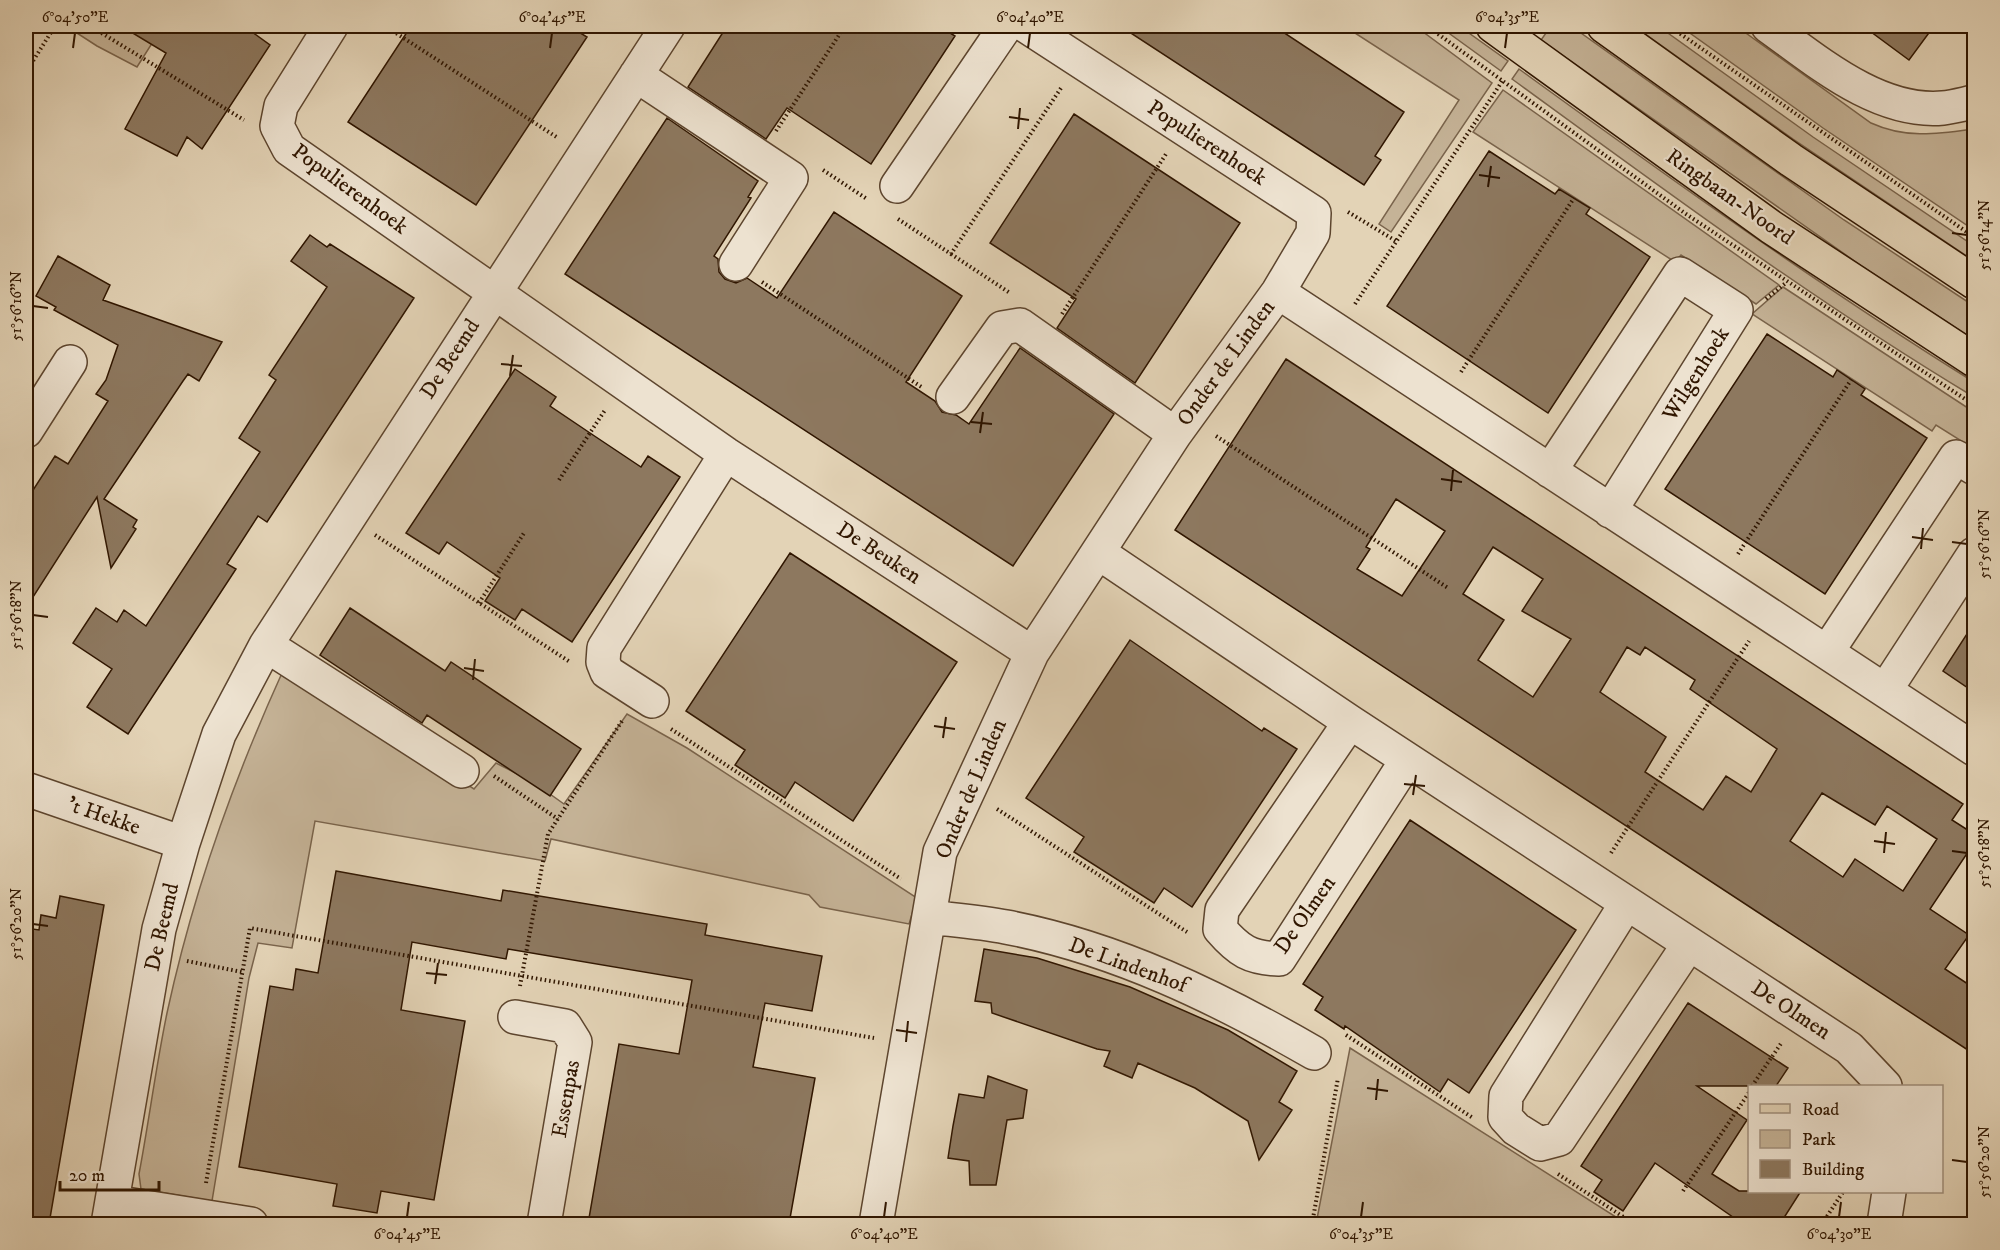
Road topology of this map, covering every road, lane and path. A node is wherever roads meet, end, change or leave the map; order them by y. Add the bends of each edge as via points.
1 (55, 26) edge
2 (90, 26) edge
3 (331, 26) edge
4 (386, 26) edge
5 (845, 26) edge
6 (1006, 26) edge
7 (1026, 26) edge
8 (1492, 26) edge
9 (1604, 26) edge
10 (1669, 26) edge
11 (1768, 26) edge
12 (653, 31) edge
13 (1080, 60) junction
14 (26, 72) edge
15 (636, 75) junction
16 (1502, 80) dead end
17 (1974, 102) edge
18 (277, 126) junction
19 (1183, 128) junction
20 (584, 154) junction
21 (760, 157) junction
22 (791, 178) junction
23 (1574, 198) dead end
24 (886, 200) junction
25 (1314, 213) junction
26 (1974, 237) edge
27 (1396, 241) junction
28 (951, 254) junction
29 (736, 264) joint
30 (1974, 282) edge
31 (495, 291) junction
32 (1278, 292) junction
33 (1337, 331) junction
34 (1032, 334) junction
35 (1974, 360) edge
36 (70, 362) dead end
37 (1851, 380) dead end
38 (623, 382) junction
39 (953, 397) joint
40 (1442, 400) junction
41 (1181, 426) junction
42 (26, 431) edge
43 (726, 454) junction
44 (1974, 468) edge
45 (1550, 471) junction
46 (559, 480) dead end
47 (1610, 511) junction
48 (347, 516) junction
49 (524, 533) dead end
50 (1099, 553) junction
51 (1974, 554) edge
52 (1719, 582) junction
53 (1448, 588) dead end
54 (479, 603) junction
55 (1767, 614) junction
56 (266, 645) junction
57 (1827, 652) junction
58 (1032, 653) junction
59 (607, 672) junction
60 (1886, 689) junction
61 (646, 697) junction
62 (1350, 722) junction
63 (1974, 749) edge
64 (1407, 760) junction
65 (462, 771) joint
66 (26, 789) edge
67 (968, 790) junction
68 (558, 819) junction
69 (183, 843) junction
70 (1593, 882) junction
71 (1626, 904) junction
72 (930, 908) junction
73 (1220, 929) junction
74 (1689, 944) junction
75 (155, 955) junction
76 (242, 972) junction
77 (522, 976) junction
78 (1799, 1016) junction
79 (515, 1017) joint
80 (1346, 1035) dead end
81 (907, 1043) junction
82 (1314, 1053) dead end
83 (1753, 1085) edge
84 (1884, 1085) edge
85 (1748, 1092) edge
86 (1521, 1132) junction
87 (1683, 1191) dead end
88 (1842, 1193) edge
89 (1890, 1193) edge
90 (111, 1213) edge
91 (200, 1216) junction
92 (251, 1224) edge
93 (544, 1224) edge
94 (876, 1224) edge
95 (1634, 1224) edge
96 (1822, 1224) edge
97 (1884, 1224) edge

1 - 14 path
2 - 18 path via 250,124
3 - 18 street, Populierenhoek via 281,106
4 - 20 path
5 - 21 path
6 - 24 street
7 - 13 street, Populierenhoek
8 - 35 main road, Ringbaan-Noord via 1771,227
9 - 30 main road via 1791,160
10 - 26 path
11 - 17 street via 1832,73 1890,102 1941,108
12 - 15 street, De Beemd
13 - 19 street, Populierenhoek
13 - 28 path
15 - 20 street, De Beemd
15 - 21 street
16 - 27 path
18 - 31 street, Populierenhoek via 289,149
19 - 25 street, Populierenhoek
19 - 34 path
20 - 31 street, De Beemd
21 - 22 street
22 - 24 path via 819,167
22 - 29 street
23 - 40 path
24 - 28 path
25 - 27 path via 1348,212
25 - 32 street via 1313,233
27 - 33 path
28 - 34 path via 1010,292
29 - 39 path via 917,386
31 - 38 street, De Beuken
31 - 48 street, De Beemd
32 - 33 street
32 - 41 street, Onder de Linden
33 - 40 street
34 - 39 street via 1002,328
34 - 41 street, Onder de Linden
36 - 42 street
37 - 52 path
38 - 43 street, De Beuken
38 - 46 path
40 - 45 street
41 - 50 street, Onder de Linden
41 - 53 path
43 - 58 street, De Beuken
43 - 59 street via 604,648
44 - 57 street via 1956,456
45 - 47 street
45 - 47 street, Wilgenhoek via 1680,274 1736,310
47 - 52 street
48 - 54 path
48 - 56 street, De Beemd
49 - 54 path
50 - 58 street, Onder de Linden
50 - 62 street, De Olmen
51 - 60 street
52 - 55 street
54 - 59 path via 579,668
55 - 57 street
55 - 70 path
56 - 65 street
56 - 69 street, De Beemd via 219,734
57 - 60 street
58 - 67 street, Onder de Linden
59 - 61 street
60 - 63 street
61 - 68 path
61 - 72 path via 657,720
62 - 64 street, De Olmen
62 - 73 street via 1222,910
64 - 70 street, De Olmen
64 - 73 street, De Olmen via 1279,959 1255,958 1233,944
65 - 68 path via 490,774
66 - 69 street, 't Hekke
67 - 72 street, Onder de Linden via 940,852
67 - 73 path via 1196,938
68 - 77 path via 548,834
69 - 75 street, De Beemd
70 - 71 street, De Olmen
71 - 74 street, De Olmen
71 - 86 street via 1506,1096 1505,1117
72 - 81 street, Onder de Linden
72 - 82 street, De Lindenhof via 1076,944 1163,974
74 - 78 street, De Olmen
74 - 86 street via 1559,1139 1540,1144
75 - 76 path
75 - 90 street, De Beemd
76 - 77 path via 250,928
76 - 91 path
77 - 79 path
77 - 81 path
78 - 83 path
78 - 84 street, De Olmen via 1849,1048
79 - 93 street, Essenpas via 565,1026 575,1042
80 - 86 path via 1478,1122
81 - 94 street, Onder de Linden
85 - 87 path
86 - 95 path via 1550,1169
88 - 96 path
89 - 97 street
90 - 91 street
91 - 92 street

